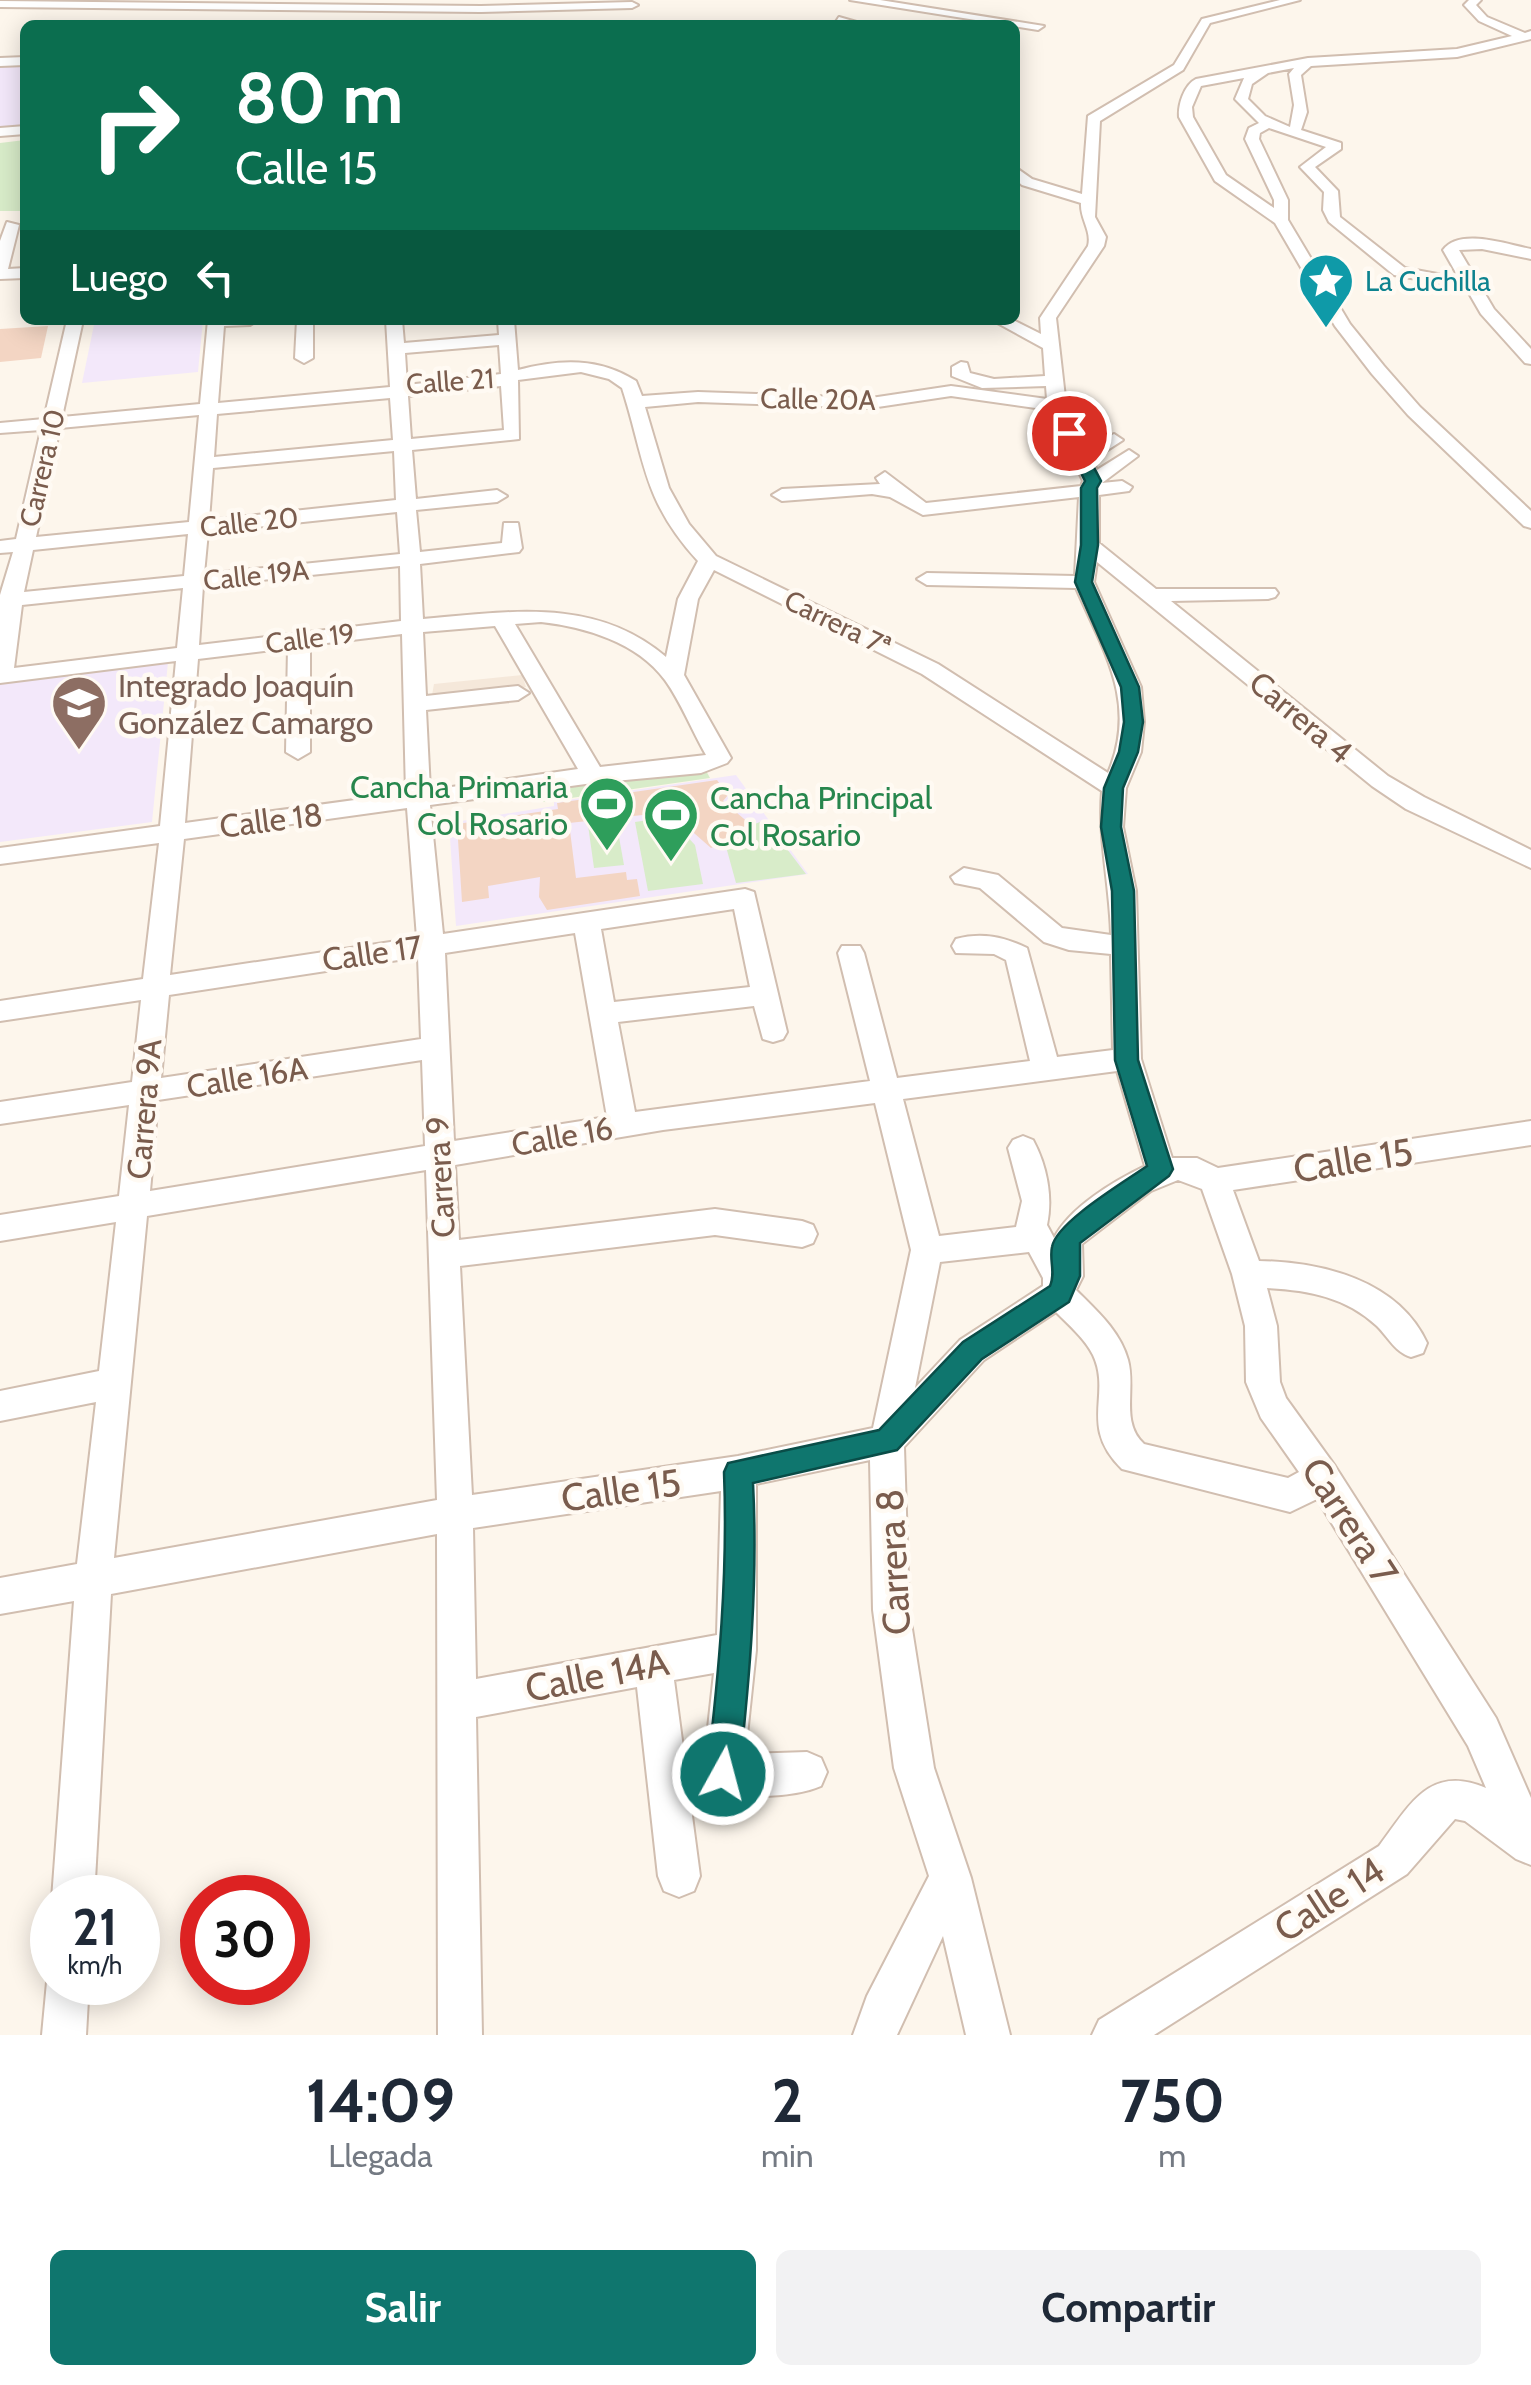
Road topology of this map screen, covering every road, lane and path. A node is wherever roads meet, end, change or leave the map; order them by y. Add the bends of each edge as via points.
1 (856, 0) edge
2 (908, 0) edge
3 (1294, 0) edge
4 (1475, 0) edge
5 (185, 3) edge
6 (0, 4) edge
7 (385, 4) edge
8 (515, 4) edge
9 (278, 5) edge
10 (632, 6) edge
11 (34, 7) edge
12 (96, 7) edge
13 (928, 8) junction
14 (1007, 20) edge
15 (1020, 22) edge
16 (1033, 24) junction
17 (1020, 25) edge
18 (1527, 36) edge
19 (1020, 38) edge
20 (1308, 62) junction
21 (1179, 68) junction
22 (1268, 68) junction
23 (1196, 83) junction
24 (1268, 123) junction
25 (1292, 134) junction
26 (1020, 176) edge
27 (1089, 201) junction
28 (1281, 220) junction
29 (12, 225) edge
30 (1531, 254) edge
31 (0, 272) edge
32 (1469, 284) junction
33 (75, 325) edge
34 (216, 325) edge
35 (305, 325) edge
36 (394, 325) edge
37 (1010, 325) edge
38 (507, 330) edge
39 (1048, 344) junction
40 (396, 349) junction
41 (304, 358) dead end
42 (1531, 360) edge
43 (961, 366) dead end
44 (510, 377) junction
45 (1055, 380) junction
46 (398, 388) junction
47 (636, 402) junction
48 (208, 405) junction
49 (1057, 406) junction
50 (0, 419) edge
51 (53, 419) junction
52 (0, 428) edge
53 (1114, 440) dead end
54 (402, 446) junction
55 (1129, 456) dead end
56 (1080, 459) junction
57 (204, 463) junction
58 (1091, 485) junction
59 (1122, 487) dead end
60 (782, 495) dead end
61 (497, 496) dead end
62 (406, 506) junction
63 (1531, 522) edge
64 (198, 527) junction
65 (512, 538) dead end
66 (24, 544) junction
67 (1090, 545) junction
68 (0, 547) edge
69 (410, 559) junction
70 (709, 560) junction
71 (927, 580) dead end
72 (194, 581) junction
73 (1084, 582) junction
74 (1268, 593) dead end
75 (1155, 594) junction
76 (6, 600) edge
77 (500, 618) junction
78 (412, 626) junction
79 (299, 639) junction
80 (188, 652) junction
81 (1, 676) edge
82 (673, 676) junction
83 (518, 693) dead end
84 (415, 704) junction
85 (298, 752) dead end
86 (593, 775) junction
87 (1114, 788) junction
88 (418, 801) junction
89 (172, 832) junction
90 (0, 856) edge
91 (1531, 860) edge
92 (964, 877) dead end
93 (586, 920) junction
94 (431, 944) junction
95 (1124, 945) junction
96 (965, 946) dead end
97 (851, 952) dead end
98 (154, 986) junction
99 (764, 995) junction
100 (0, 1011) edge
101 (605, 1013) junction
102 (773, 1032) dead end
103 (434, 1048) junction
104 (1127, 1060) junction
105 (1046, 1070) junction
106 (887, 1091) junction
107 (145, 1092) junction
108 (0, 1114) edge
109 (623, 1126) junction
110 (1529, 1137) edge
111 (1023, 1148) dead end
112 (440, 1156) junction
113 (1161, 1169) junction
114 (1214, 1181) junction
115 (136, 1206) junction
116 (0, 1228) edge
117 (802, 1234) dead end
118 (1036, 1238) junction
119 (928, 1250) junction
120 (444, 1256) junction
121 (1248, 1274) junction
122 (1059, 1294) junction
123 (1411, 1343) dead end
124 (116, 1383) junction
125 (0, 1406) edge
126 (887, 1441) junction
127 (738, 1472) junction
128 (1323, 1478) junction
129 (454, 1514) junction
130 (94, 1579) junction
131 (0, 1596) edge
132 (738, 1650) junction
133 (653, 1664) junction
134 (458, 1701) junction
135 (807, 1772) dead end
136 (1531, 1846) edge
137 (75, 1875) edge
138 (679, 1876) dead end
139 (950, 1878) junction
140 (66, 2005) edge
141 (64, 2035) edge
142 (460, 2035) edge
143 (875, 2035) edge
144 (988, 2035) edge
145 (1114, 2035) edge

1 - 13 street
2 - 13 street
3 - 21 street via 1206,21
4 - 18 street via 1470,5 1483,19
5 - 9 street
5 - 12 street
6 - 11 street
7 - 8 street
7 - 9 street
8 - 10 street
11 - 12 street
13 - 14 street
15 - 16 street
16 - 17 street
16 - 19 street via 1039,28
18 - 20 street via 1421,58
20 - 22 street
20 - 25 street via 1296,74 1302,113
21 - 23 street via 1178,75
21 - 27 street via 1092,119
22 - 23 street
22 - 24 street via 1246,82 1241,99
23 - 28 street via 1186,117 1220,178
24 - 25 street
24 - 28 street via 1252,139 1282,200
25 - 32 street via 1336,146 1309,164 1308,172 1331,191 1334,220 1387,264 1415,277
26 - 27 street
27 - 39 street via 1096,246 1049,312
28 - 63 street via 1342,326 1378,370
29 - 31 street
30 - 32 street via 1454,246
32 - 42 street
33 - 51 street, Carrera 10
34 - 48 street, Carrera 9A
35 - 41 street
36 - 40 street, Carrera 9
37 - 39 street
38 - 40 street
38 - 44 street
39 - 45 street
40 - 46 street, Carrera 9
43 - 45 street via 961,376 971,381
44 - 46 street, Calle 21
44 - 47 street, Calle 21 via 570,367 600,370 630,385
44 - 54 street via 513,435
45 - 49 street
46 - 48 street, Calle 21
46 - 54 street, Carrera 9
47 - 49 street, Calle 20A via 698,397 871,404 951,391
47 - 70 street, Carrera 7ª via 662,495
48 - 51 street, Calle 21
48 - 57 street, Carrera 9A
49 - 56 street
50 - 51 street, Calle 21
51 - 52 street, Calle 21
51 - 66 street, Carrera 10
53 - 56 street
54 - 57 street
54 - 62 street, Carrera 9
55 - 58 street
56 - 58 street
57 - 64 street, Carrera 9A
58 - 59 street
58 - 60 street via 930,513 890,485
58 - 67 street
61 - 62 street, Calle 20
62 - 64 street, Calle 20
62 - 69 street, Carrera 9
64 - 66 street, Calle 20
64 - 72 street, Carrera 9A
65 - 69 street, Calle 19A
66 - 68 street, Calle 20
66 - 76 street, Carrera 10
67 - 73 street
67 - 75 street, Carrera 4
69 - 72 street, Calle 19A
69 - 78 street, Carrera 9
70 - 82 street via 688,598
70 - 87 street, Carrera 7ª via 930,669
71 - 73 street
72 - 76 street, Calle 19A
72 - 80 street, Carrera 9A
73 - 87 street via 1130,687 1134,722
74 - 75 street
75 - 91 street, Carrera 4 via 1380,781
76 - 81 street, Carrera 10
77 - 78 street, Calle 19
77 - 82 street via 584,621 642,647
77 - 86 street
78 - 79 street, Calle 19
78 - 84 street, Carrera 9
79 - 80 street, Calle 19
79 - 85 street
80 - 81 street, Calle 19
80 - 89 street, Carrera 9A
82 - 86 street, Calle 18 via 719,758 701,766
83 - 84 street
84 - 88 street, Carrera 9
86 - 88 street, Calle 18
87 - 95 street via 1111,827
88 - 89 street, Calle 18
88 - 94 street, Carrera 9
89 - 90 street, Calle 18
89 - 98 street, Carrera 9A
92 - 95 street via 997,883 1025,916 1056,937
93 - 94 street, Calle 17
93 - 99 street, Calle 17 via 745,898
93 - 101 street
94 - 98 street, Calle 17
94 - 103 street, Carrera 9
95 - 104 street
96 - 105 street via 997,944 1018,955
97 - 106 street, Carrera 8
98 - 100 street, Calle 17
98 - 107 street, Carrera 9A
99 - 101 street
99 - 102 street
101 - 109 street
103 - 107 street, Calle 16A
103 - 112 street, Carrera 9
104 - 105 street, Calle 16
104 - 113 street
105 - 106 street, Calle 16
106 - 109 street, Calle 16
106 - 119 street, Carrera 8
107 - 108 street, Calle 16A
107 - 115 street, Carrera 9A
109 - 112 street, Calle 16
110 - 114 street, Calle 15
111 - 118 street via 1038,1202 1031,1226
112 - 115 street, Calle 16
112 - 120 street, Carrera 9
113 - 114 street, Calle 15 via 1186,1166
113 - 122 street via 1071,1236
114 - 121 street, Carrera 7
115 - 116 street, Calle 16
115 - 124 street, Carrera 9A
117 - 120 street via 715,1222
118 - 119 street
118 - 122 street via 1059,1277
119 - 126 street, Carrera 8
120 - 129 street, Carrera 9
121 - 123 street via 1351,1289 1395,1318
121 - 128 street, Carrera 7 via 1261,1326 1263,1382
122 - 126 street via 972,1350
122 - 128 street via 1102,1341 1112,1362 1113,1432 1134,1458 1290,1494
124 - 125 street
124 - 130 street, Carrera 9A
126 - 127 street, Calle 15
126 - 139 street, Carrera 8 via 891,1610 911,1748
127 - 129 street, Calle 15
127 - 132 street
128 - 136 street, Carrera 7 via 1482,1732
129 - 130 street, Calle 15
129 - 134 street, Carrera 9
130 - 131 street, Calle 15
130 - 137 street, Carrera 9A
132 - 133 street, Calle 14A
132 - 135 street via 723,1774
133 - 134 street, Calle 14A
133 - 138 street
134 - 142 street, Carrera 9
136 - 145 street, Calle 14 via 1474,1804 1450,1798 1393,1860
139 - 143 street
139 - 144 street, Carrera 8
140 - 141 street

